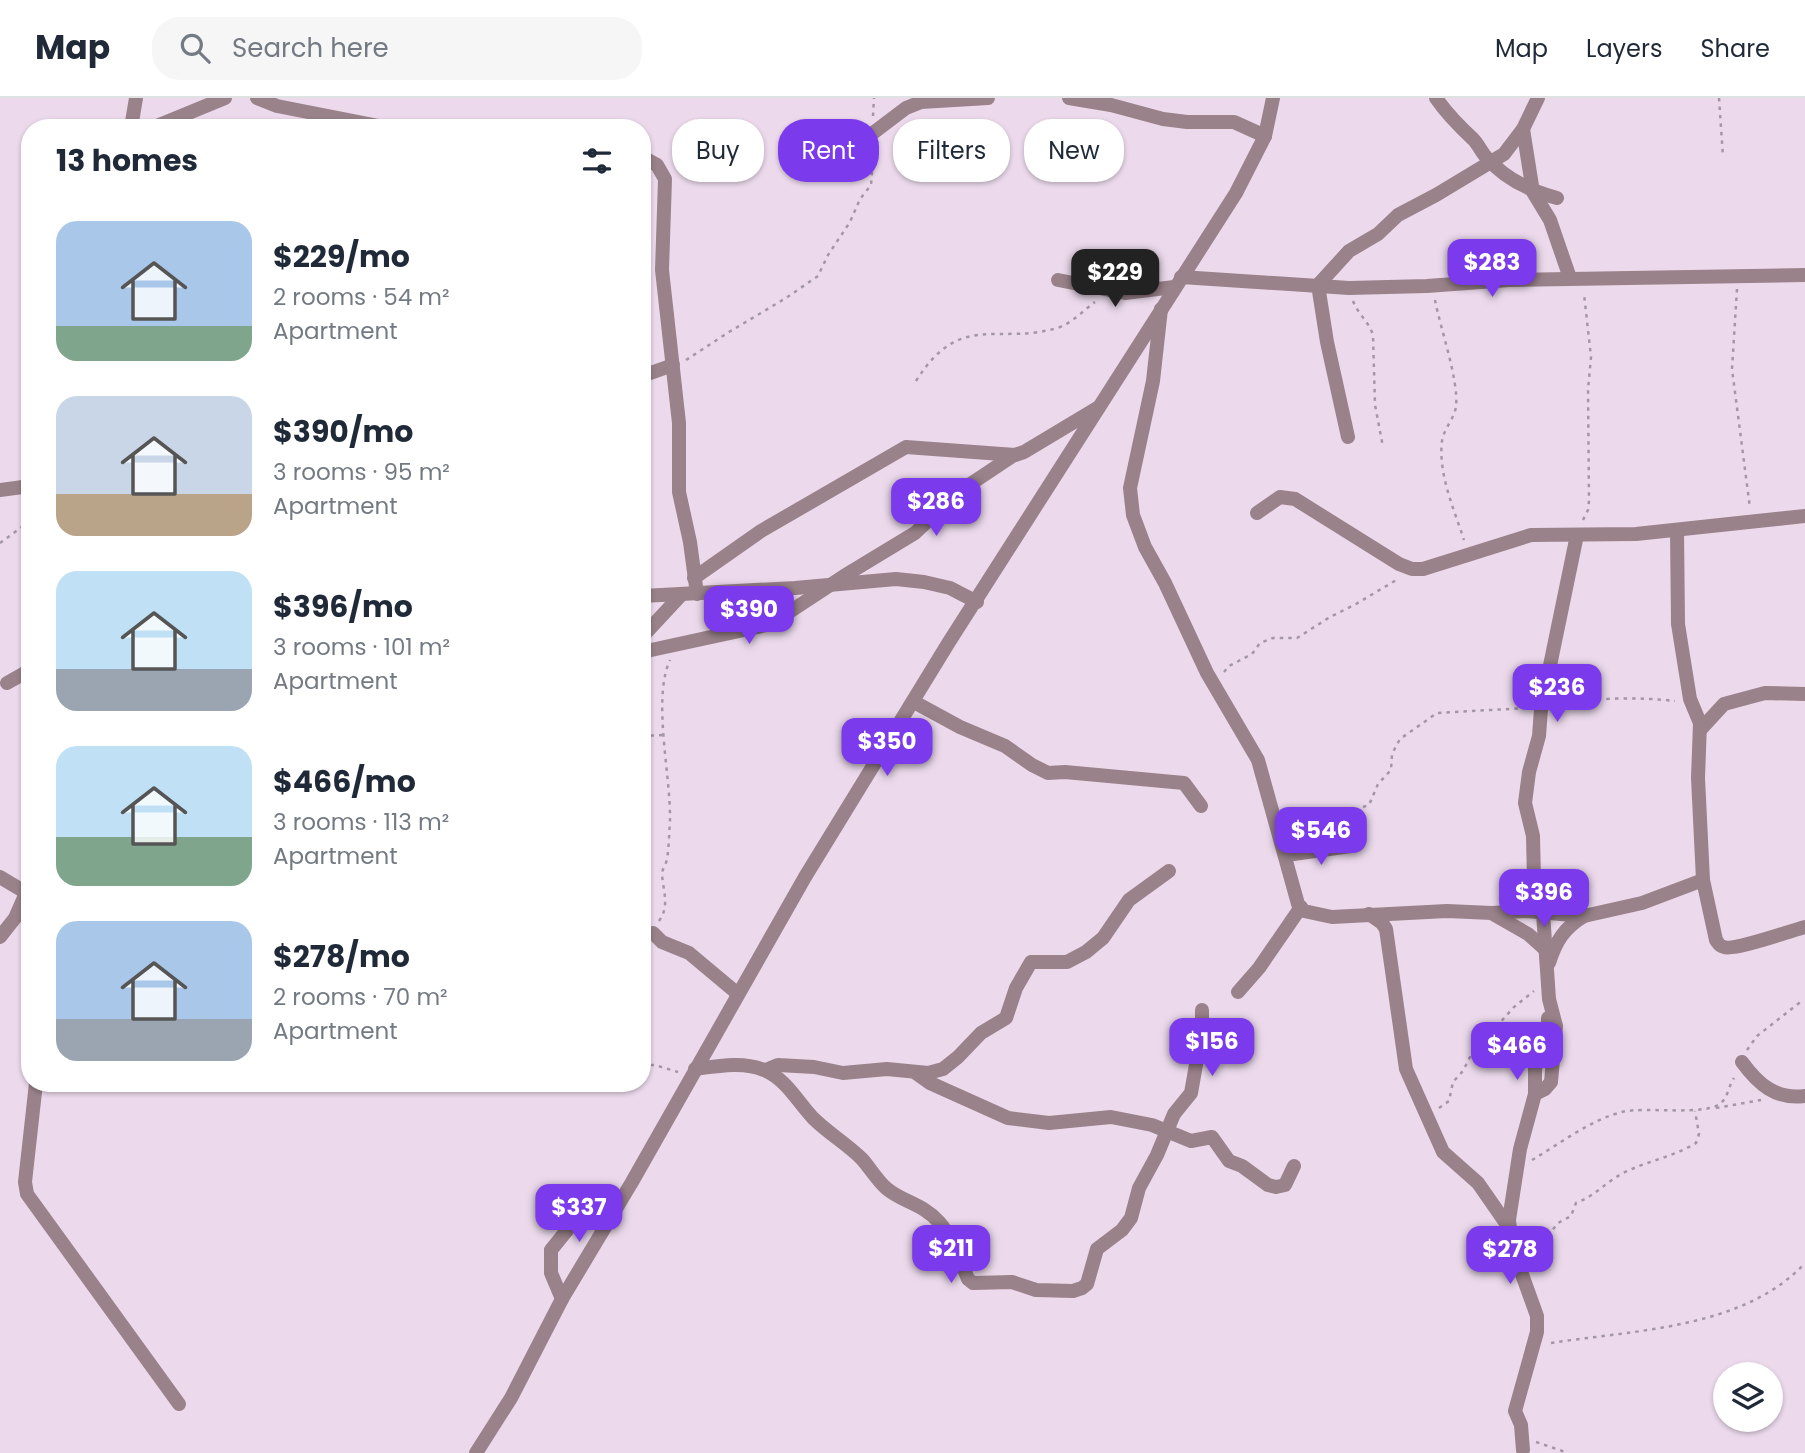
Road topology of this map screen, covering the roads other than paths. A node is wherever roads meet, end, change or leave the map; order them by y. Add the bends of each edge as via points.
1 (136, 98) edge
2 (225, 98) edge
3 (257, 98) edge
4 (988, 98) edge
5 (1069, 98) edge
6 (1273, 98) edge
7 (1436, 98) edge
8 (1538, 98) edge
9 (132, 119) edge
10 (174, 119) edge
11 (343, 119) edge
12 (879, 128) edge
13 (1523, 129) junction
14 (1265, 136) junction
15 (651, 162) edge
16 (1492, 163) junction
17 (1533, 192) junction
18 (1557, 198) dead end
19 (1805, 275) edge
20 (1574, 278) junction
21 (1058, 280) dead end
22 (1177, 282) junction
23 (1318, 285) junction
24 (1161, 307) junction
25 (673, 367) junction
26 (651, 373) edge
27 (1099, 407) junction
28 (1348, 437) dead end
29 (1014, 455) junction
30 (21, 487) edge
31 (0, 489) edge
32 (1257, 513) dead end
33 (1805, 516) edge
34 (1677, 530) junction
35 (1575, 535) junction
36 (694, 578) junction
37 (832, 585) junction
38 (682, 594) junction
39 (697, 594) junction
40 (651, 596) edge
41 (977, 602) junction
42 (651, 627) edge
43 (651, 650) edge
44 (21, 675) edge
45 (7, 683) dead end
46 (1805, 694) edge
47 (914, 702) junction
48 (1692, 704) junction
49 (1724, 704) junction
50 (1700, 729) junction
51 (1201, 806) dead end
52 (1351, 846) dead end
53 (1286, 855) junction
54 (1170, 871) dead end
55 (0, 877) edge
56 (1703, 880) junction
57 (21, 890) edge
58 (1301, 906) junction
59 (21, 907) edge
60 (1492, 913) junction
61 (1543, 913) junction
62 (1368, 914) junction
63 (1584, 916) junction
64 (1805, 927) edge
65 (653, 933) road end
66 (0, 937) edge
67 (1546, 950) junction
68 (1546, 974) junction
69 (1238, 992) dead end
70 (738, 994) junction
71 (1202, 1010) dead end
72 (1742, 1062) road end
73 (766, 1070) junction
74 (915, 1072) junction
75 (694, 1073) junction
76 (35, 1092) edge
77 (1805, 1096) edge
78 (1167, 1131) junction
79 (1294, 1166) dead end
80 (581, 1194) dead end
81 (1510, 1228) junction
82 (562, 1299) junction
83 (179, 1404) dead end
84 (1523, 1444) road end
85 (476, 1453) edge

1 - 9 street
2 - 10 street
3 - 11 street
4 - 12 street via 921,102
5 - 14 street via 1163,119 1234,122
6 - 14 street
7 - 16 street
8 - 13 street
13 - 16 street
13 - 17 street
14 - 22 street via 1236,193
15 - 25 street via 665,179 662,270
16 - 17 street
16 - 23 street via 1398,215 1349,251
17 - 18 street
17 - 20 street
19 - 20 street
20 - 23 street via 1433,286
21 - 22 street via 1125,293
22 - 23 street
22 - 24 street
23 - 28 street
24 - 27 street
24 - 53 street via 1153,381 1130,502 1145,547 1216,690 1258,760
25 - 26 street
25 - 36 street via 679,492
27 - 29 street
27 - 41 street
29 - 36 street via 918,447 899,450 761,531
29 - 37 street via 957,494 915,533
30 - 31 street
32 - 35 street via 1280,497 1295,499 1412,569 1531,535
33 - 34 street
34 - 35 street
34 - 48 street via 1678,624
35 - 61 street via 1525,803 1533,836 1534,880
36 - 39 street
37 - 39 street
37 - 41 street via 896,579 924,582 950,588
37 - 43 street via 771,624
38 - 39 street
38 - 40 street
38 - 42 street
41 - 47 street
44 - 45 street
46 - 49 street via 1765,693
47 - 51 street via 1048,773 1184,783
47 - 70 street
48 - 49 street
48 - 50 street
49 - 50 street
50 - 56 street
52 - 53 street
53 - 58 street
54 - 74 street via 1129,900 1103,938 1086,952 1067,962 1031,962 1006,1018 981,1033 951,1063 928,1073
55 - 57 street
56 - 63 street via 1642,903
56 - 64 street via 1720,946 1739,947
58 - 62 street via 1314,915
58 - 69 street
59 - 66 street
60 - 61 street
60 - 62 street
60 - 67 street
61 - 63 street
61 - 67 street
62 - 81 street via 1386,929 1406,1069 1426,1115 1444,1152 1478,1183
63 - 68 street via 1561,934
65 - 70 street via 689,953
67 - 68 street
68 - 81 street via 1548,1027 1535,1069 1535,1094 1520,1149
70 - 75 street
71 - 78 street via 1191,1093 1178,1107
72 - 77 street via 1767,1089
73 - 74 street via 778,1065 843,1073
73 - 75 street via 739,1065
73 - 78 street via 861,1158 885,1187 940,1223 973,1283 1012,1282 1037,1290 1082,1288 1097,1249 1131,1218 1139,1188
74 - 78 street via 1008,1118 1049,1123 1111,1116
75 - 82 street
76 - 83 street via 27,1194
78 - 79 street via 1191,1141 1212,1137 1229,1161 1268,1185 1285,1185
80 - 82 street via 576,1219 551,1250 551,1273
81 - 84 street via 1537,1316 1534,1345 1515,1411
82 - 85 street via 511,1398

